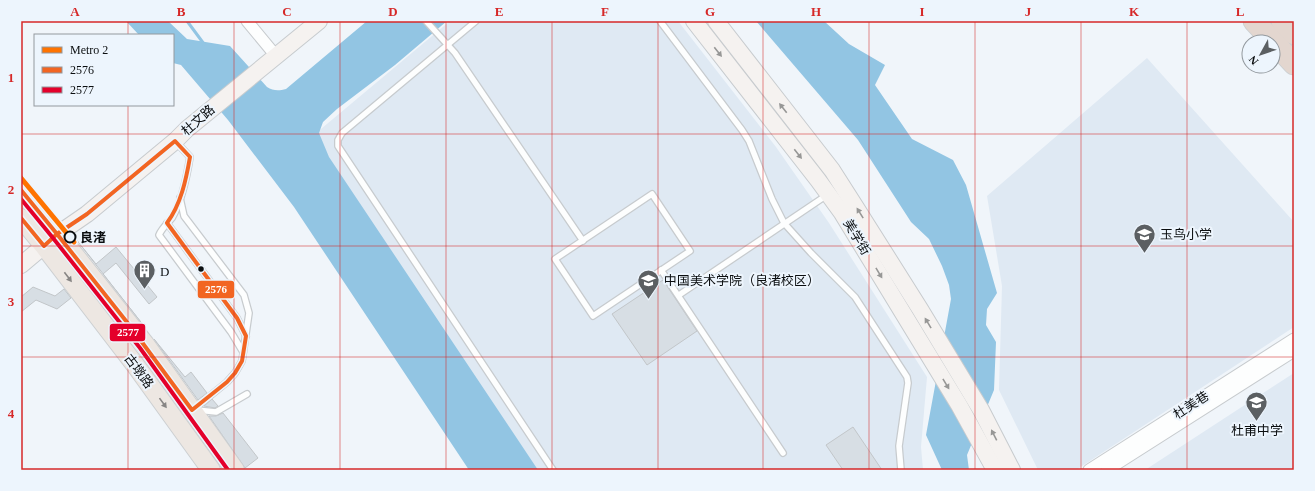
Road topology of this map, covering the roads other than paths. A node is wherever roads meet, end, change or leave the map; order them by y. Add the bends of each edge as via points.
1 (247, 21) edge
2 (301, 21) edge
3 (319, 21) edge
4 (426, 21) edge
5 (476, 21) edge
6 (660, 21) edge
7 (694, 21) edge
8 (716, 21) edge
9 (1254, 21) edge
10 (1282, 29) edge
11 (447, 46) junction
12 (1294, 52) edge
13 (268, 56) junction
14 (1294, 64) edge
15 (184, 125) junction
16 (175, 141) junction
17 (842, 185) junction
18 (21, 190) edge
19 (829, 194) junction
20 (180, 198) junction
21 (21, 218) edge
22 (167, 223) junction
23 (784, 223) junction
24 (58, 234) junction
25 (583, 241) junction
26 (44, 246) junction
27 (21, 266) edge
28 (661, 270) junction
29 (678, 295) junction
30 (246, 336) junction
31 (1294, 339) edge
32 (1294, 351) edge
33 (243, 352) junction
34 (247, 394) dead end
35 (192, 410) junction
36 (783, 453) dead end
37 (211, 470) edge
38 (235, 470) edge
39 (553, 470) edge
40 (901, 470) edge
41 (995, 470) edge
42 (1012, 470) edge
43 (1089, 470) edge
44 (1107, 470) edge

1 - 13 street
2 - 13 street, 杜文路
3 - 13 street, 杜文路
4 - 11 lane
5 - 11 lane
6 - 23 lane via 742,130
7 -> 19 street, 美学街
17 -> 8 street, 美学街
9 - 10 highway
10 - 12 main road
10 - 14 highway
11 - 25 lane via 455,53
11 - 39 lane via 342,133 338,146
13 - 15 street, 杜文路
15 - 16 street, 杜文路
15 - 24 street, 杜文路 via 82,204
16 - 20 lane via 190,157
16 - 24 street, 杜文路 via 87,214
17 - 19 lane
42 -> 17 street, 美学街 via 981,410
18 - 24 main road, 古墩路
19 - 23 lane
19 -> 41 street, 美学街
20 - 22 lane via 172,218
20 - 30 lane via 184,216 244,295 249,313
21 - 26 main road, 古墩路
22 - 30 lane via 237,318
22 - 33 lane via 159,235 162,241 231,332
23 - 29 lane
23 - 40 lane via 855,297 907,377 899,446
24 - 26 street, 杜文路
24 - 35 main road, 古墩路
25 - 28 lane via 555,259 593,316
25 - 28 lane via 652,194 690,251
26 - 27 street, 杜文路
26 -> 37 main road, 古墩路 via 136,366
28 - 29 lane
29 - 36 lane
30 - 33 lane
31 - 43 street, 杜美巷
32 - 44 street, 杜美巷
33 - 35 lane via 242,361 235,373
34 - 35 lane via 216,412
35 - 38 main road, 古墩路

